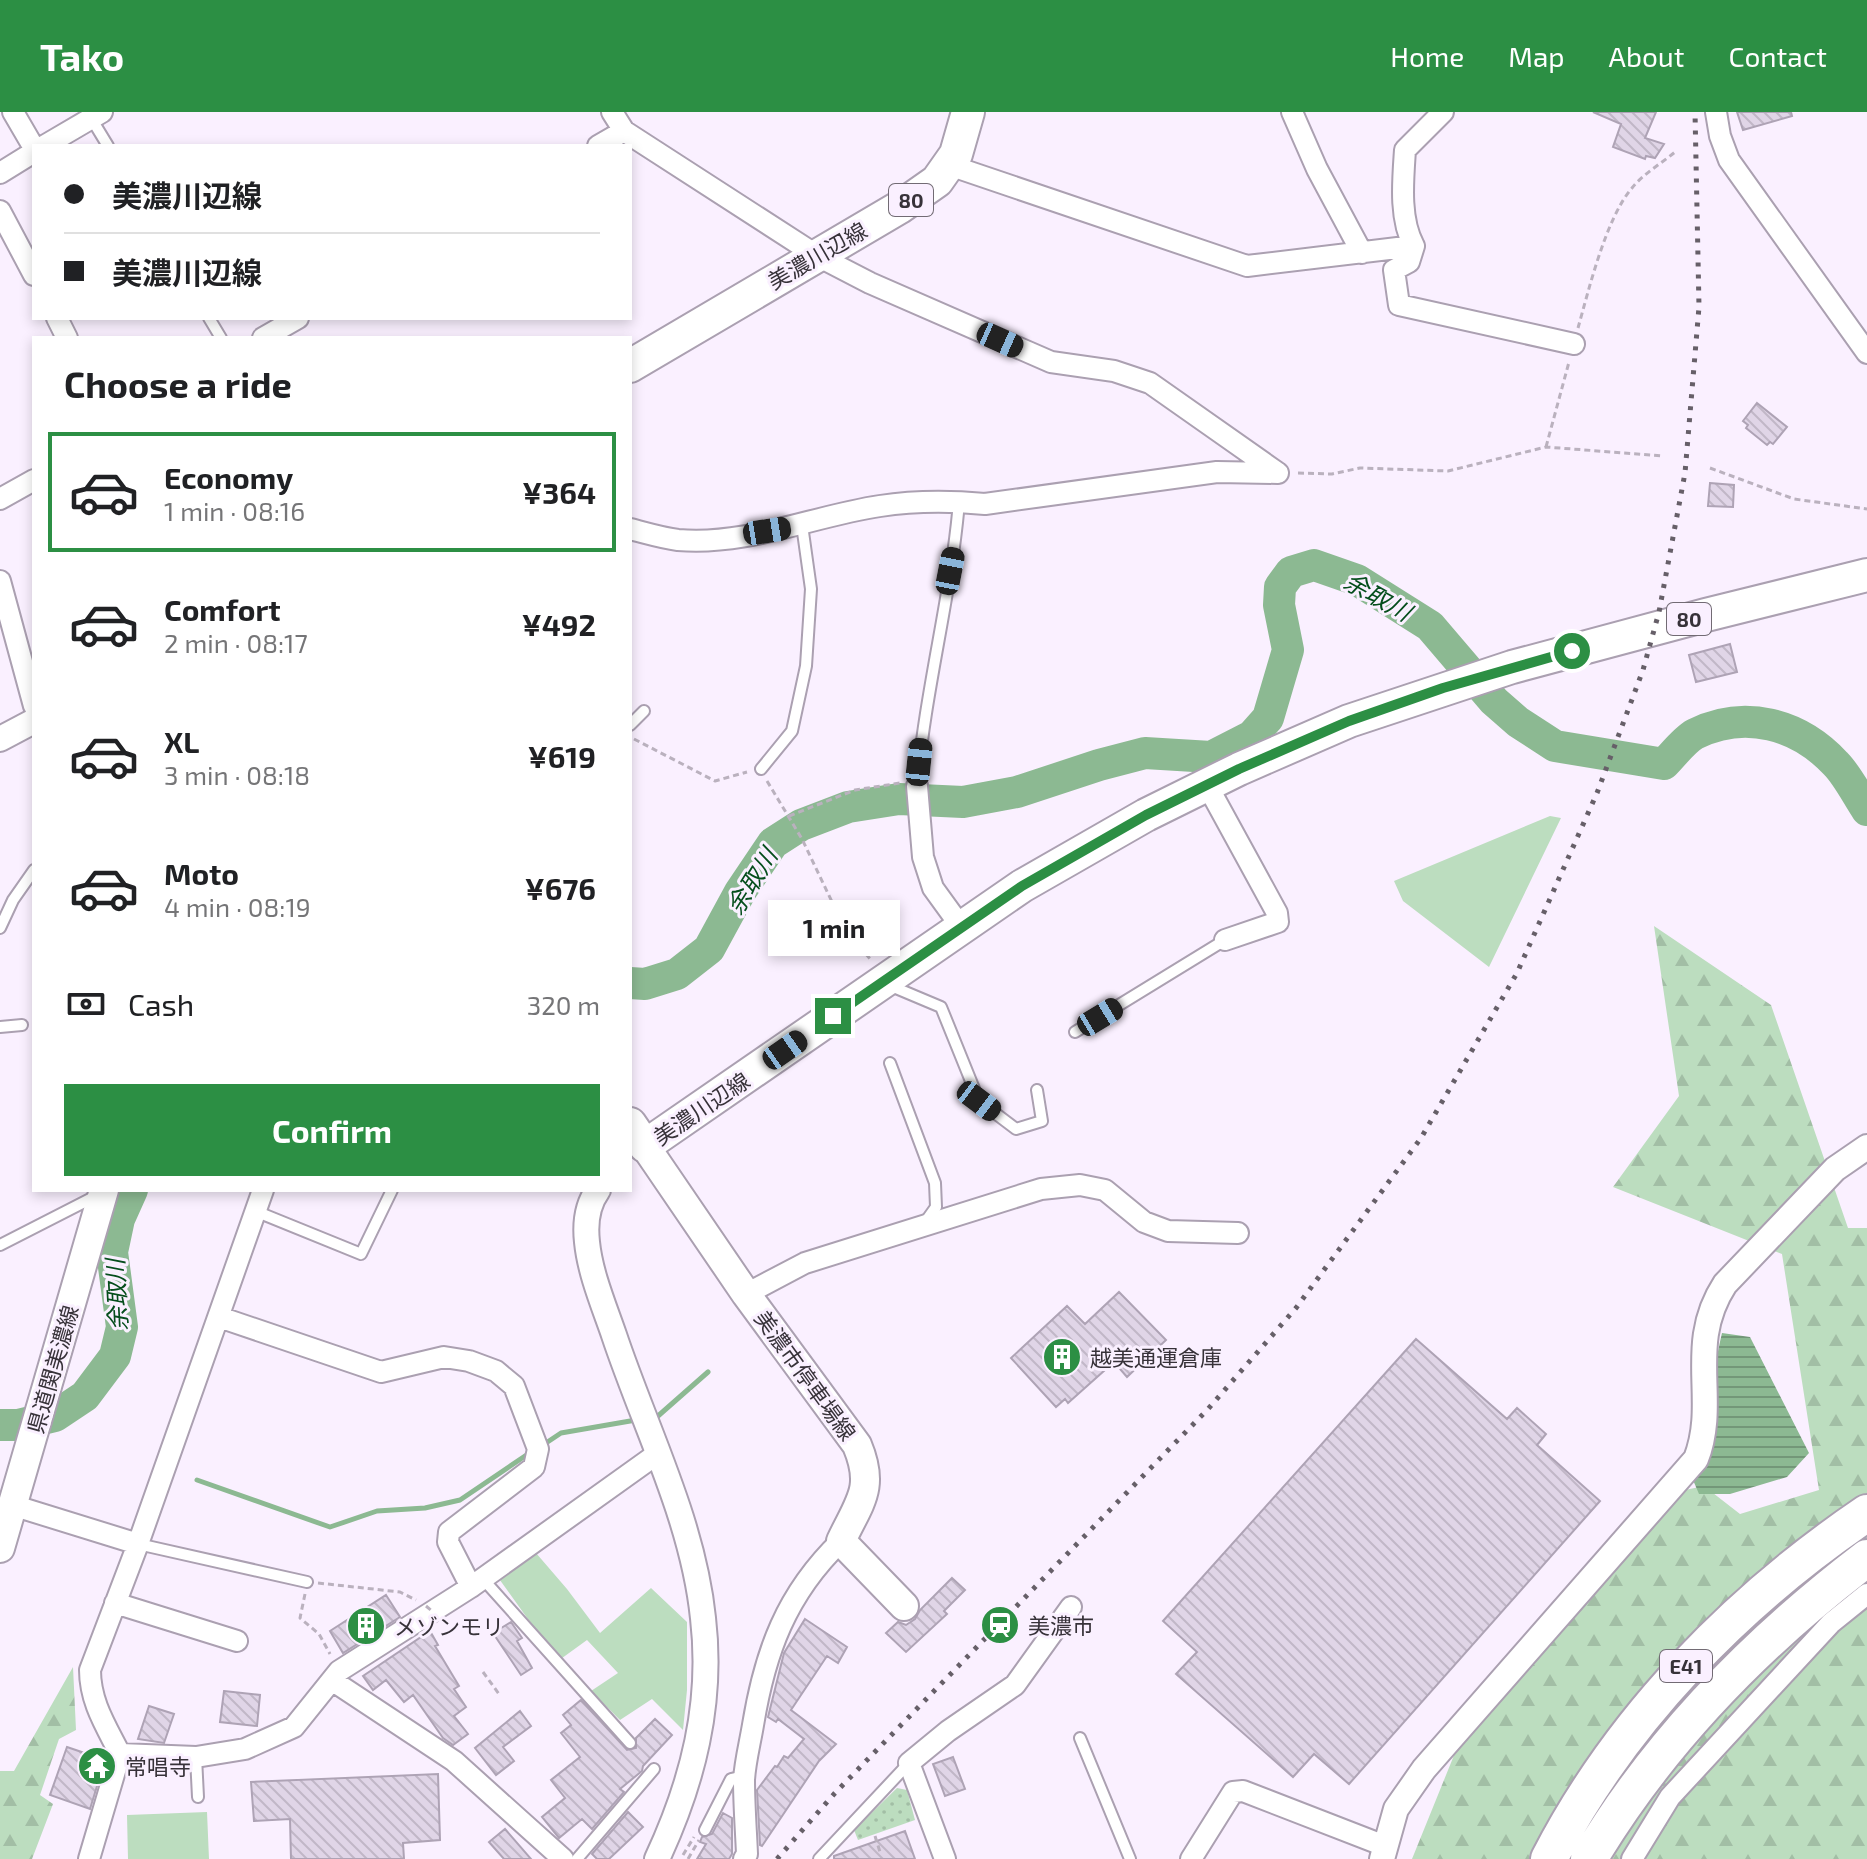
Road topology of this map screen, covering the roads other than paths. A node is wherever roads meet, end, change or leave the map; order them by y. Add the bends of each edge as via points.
1 (13, 112) edge
2 (612, 112) edge
3 (968, 112) edge
4 (1292, 112) edge
5 (1443, 112) edge
6 (1716, 112) edge
7 (97, 115) edge
8 (624, 131) junction
9 (47, 144) edge
10 (107, 144) edge
11 (601, 144) edge
12 (32, 146) edge
13 (32, 151) edge
14 (949, 165) junction
15 (0, 173) edge
16 (0, 211) edge
17 (1414, 246) junction
18 (1362, 253) junction
19 (816, 255) junction
20 (32, 271) edge
21 (294, 320) edge
22 (266, 336) edge
23 (1574, 344) road end
24 (1867, 353) edge
25 (632, 365) edge
26 (32, 481) edge
27 (0, 499) edge
28 (959, 502) junction
29 (802, 525) junction
30 (632, 529) edge
31 (1867, 575) edge
32 (0, 581) edge
33 (32, 699) edge
34 (644, 711) dead end
35 (32, 722) edge
36 (632, 723) edge
37 (0, 739) edge
38 (761, 769) road end
39 (917, 785) joint
40 (1207, 785) junction
41 (32, 873) edge
42 (0, 928) edge
43 (962, 928) junction
44 (1225, 940) joint
45 (884, 980) junction
46 (22, 1025) dead end
47 (0, 1027) edge
48 (1075, 1032) dead end
49 (890, 1063) dead end
50 (1037, 1090) dead end
51 (635, 1144) edge
52 (1867, 1147) edge
53 (102, 1192) edge
54 (104, 1192) edge
55 (262, 1192) edge
56 (391, 1192) edge
57 (597, 1192) edge
58 (255, 1211) junction
59 (921, 1227) junction
60 (1238, 1233) dead end
61 (0, 1245) edge
62 (746, 1294) junction
63 (219, 1317) junction
64 (657, 1454) junction
65 (12, 1505) junction
66 (1867, 1513) edge
67 (841, 1541) junction
68 (138, 1544) junction
69 (0, 1548) edge
70 (1867, 1558) edge
71 (307, 1582) road end
72 (477, 1583) junction
73 (1867, 1594) edge
74 (115, 1603) junction
75 (904, 1606) dead end
76 (1071, 1607) dead end
77 (237, 1641) dead end
78 (339, 1680) junction
79 (1080, 1738) dead end
80 (630, 1743) dead end
81 (120, 1754) junction
82 (196, 1757) junction
83 (909, 1763) junction
84 (654, 1769) dead end
85 (744, 1776) junction
86 (198, 1797) dead end
87 (705, 1830) road end
88 (1383, 1852) edge
89 (89, 1859) edge
90 (563, 1859) edge
91 (577, 1859) edge
92 (657, 1859) edge
93 (744, 1859) edge
94 (819, 1859) edge
95 (945, 1859) edge
96 (1130, 1859) edge
97 (1191, 1859) edge
98 (1549, 1859) edge
99 (1589, 1859) edge
100 (1632, 1859) edge

1 - 12 street
2 - 8 street
3 - 14 main road, 美濃川辺線 / 80
4 - 18 street
5 - 17 street via 1405,150 1404,194
6 - 24 street via 1729,160
7 - 9 street
7 - 10 lane
8 - 11 street
8 - 19 street
13 - 15 street
14 - 18 street via 1247,266
14 - 19 main road, 美濃川辺線 / 80 via 937,181 900,207
16 - 20 street
17 - 18 street
17 - 23 street via 1409,262 1394,270 1399,305
19 - 25 main road, 美濃川辺線 / 80
19 - 28 street via 1051,362 1114,371 1150,383 1278,473 1217,472 985,504
21 - 22 street
26 - 27 street
28 - 29 street via 880,506
28 - 39 lane
29 - 30 street via 712,540 677,540
29 - 38 lane via 811,589 806,666 792,731
31 - 40 main road, 美濃川辺線 / 80 via 1443,688 1329,729
32 - 33 street
34 - 36 lane
35 - 37 street
39 - 43 street via 923,857 933,888
40 - 43 main road, 美濃川辺線 / 80 via 1022,886
40 - 44 street via 1277,913 1278,922
41 - 42 lane
43 - 45 main road, 美濃川辺線 / 80
44 - 48 lane
45 - 50 lane via 941,1007 979,1101 1016,1129 1042,1121
45 - 51 main road, 美濃川辺線 / 80
46 - 47 lane
49 - 59 lane via 935,1183 936,1207
51 - 62 main road, 美濃市停車場線
52 - 88 street via 1835,1169 1725,1284 1705,1331 1704,1438 1696,1459 1424,1769 1396,1809
53 - 61 lane
54 - 65 main road, 県道関美濃線
55 - 58 street
56 - 58 lane via 361,1254
57 - 64 street via 588,1210 588,1249
58 - 63 street
59 - 60 street via 1041,1189 1080,1185 1105,1190 1144,1222 1168,1231
59 - 62 street via 805,1263
62 - 67 main road, 美濃市停車場線 via 857,1445 866,1467 865,1490
63 - 68 street
63 - 72 street via 381,1372 444,1357 496,1371 514,1386 536,1443 534,1467 449,1532 448,1542
64 - 72 street
64 - 92 street via 690,1548 706,1665 695,1757
65 - 68 street
65 - 69 main road, 県道関美濃線
66 - 98 highway, E41 via 1746,1608 1689,1663 1595,1781
67 - 75 main road
67 - 85 street via 821,1560 774,1639 760,1680
68 - 71 lane
68 - 74 street
70 - 99 highway, E41 via 1772,1635 1718,1690 1627,1800
72 - 78 street
72 - 80 lane
73 - 100 street via 1831,1623 1670,1797
74 - 77 street
74 - 81 street via 90,1670 90,1690
76 - 83 street via 1015,1685
78 - 82 street via 294,1727 245,1749
78 - 90 street via 454,1761
79 - 96 lane
81 - 82 street
81 - 89 street
82 - 86 lane
83 - 94 lane
83 - 95 street
84 - 91 lane
85 - 87 lane via 731,1779
85 - 93 street
88 - 97 street via 1243,1791 1233,1792

